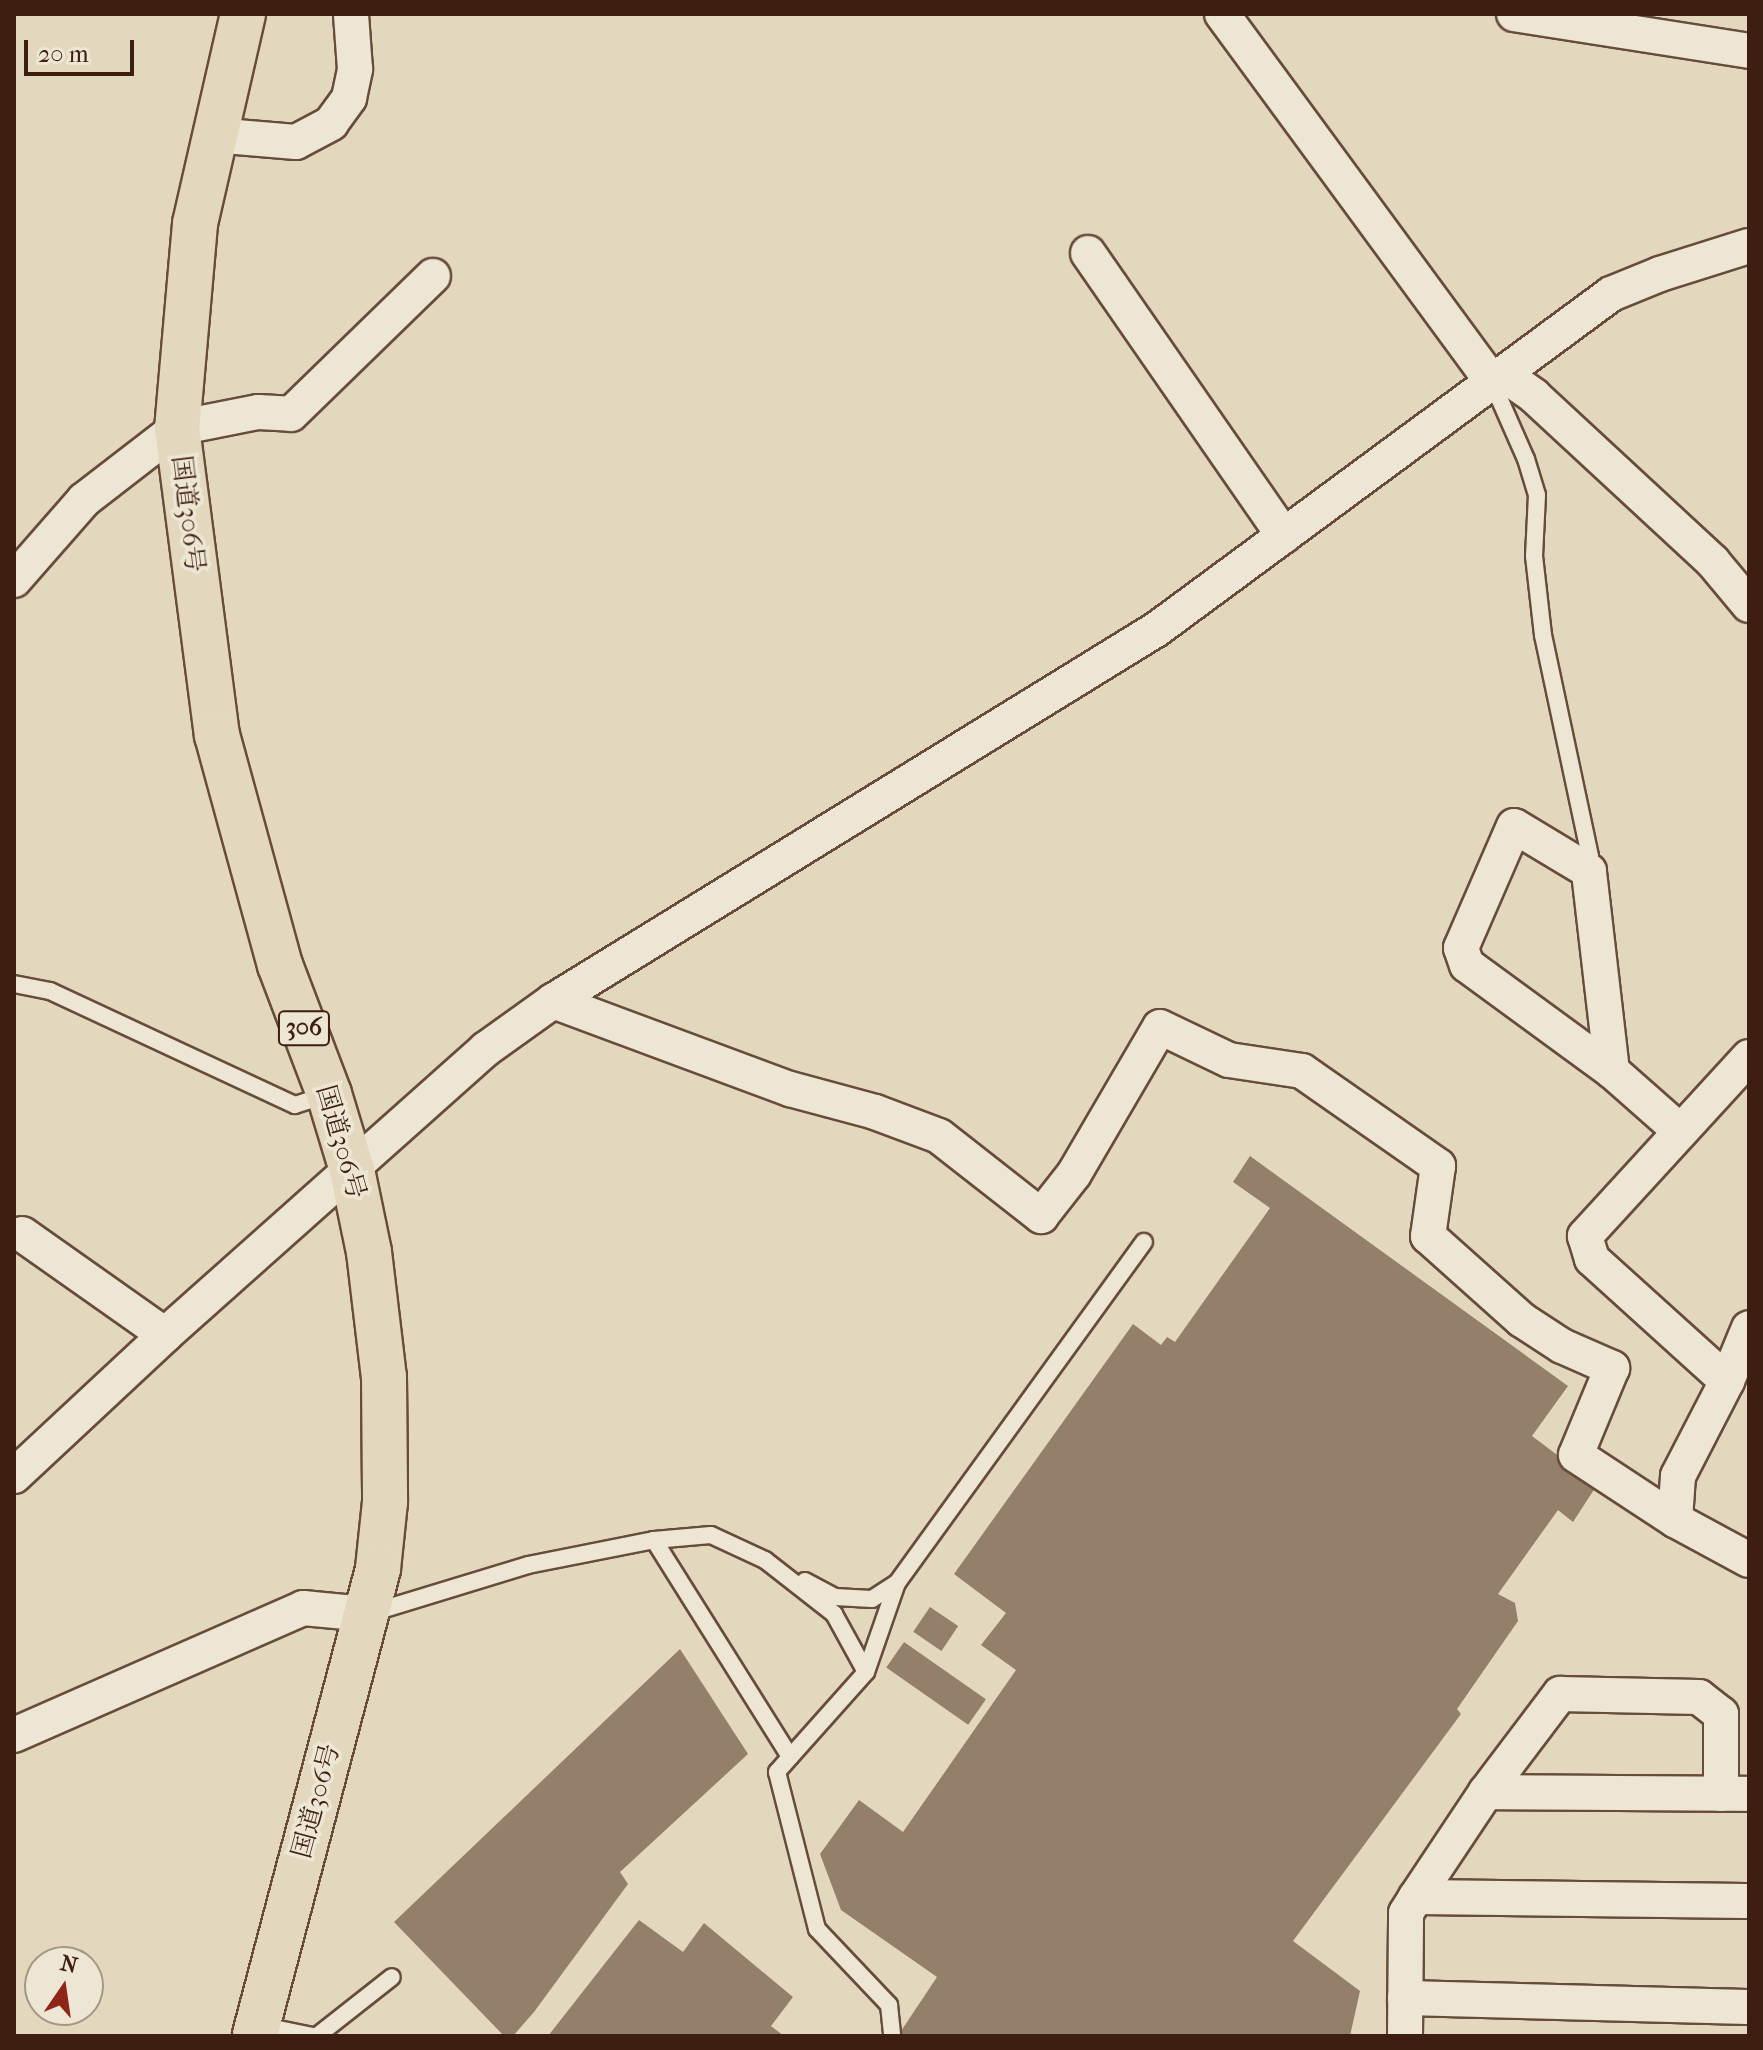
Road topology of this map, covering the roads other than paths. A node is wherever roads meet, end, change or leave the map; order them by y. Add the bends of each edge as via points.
1 (243, 14) edge
2 (351, 14) edge
3 (1222, 14) edge
4 (1514, 14) edge
5 (1749, 51) edge
6 (213, 135) junction
7 (1749, 246) edge
8 (1088, 253) dead end
9 (433, 276) dead end
10 (1498, 378) junction
11 (177, 428) junction
12 (1284, 536) junction
13 (14, 580) edge
14 (1749, 605) edge
15 (1589, 871) junction
16 (14, 984) edge
17 (553, 1001) junction
18 (1749, 1057) edge
19 (1612, 1071) junction
20 (329, 1094) junction
21 (1680, 1131) junction
22 (352, 1170) junction
23 (22, 1234) dead end
24 (1144, 1242) dead end
25 (1749, 1328) edge
26 (165, 1335) junction
27 (1727, 1381) junction
28 (14, 1476) edge
29 (1675, 1520) junction
30 (654, 1540) junction
31 (765, 1560) junction
32 (1749, 1560) edge
33 (897, 1583) junction
34 (365, 1614) junction
35 (866, 1672) junction
36 (14, 1735) edge
37 (790, 1757) junction
38 (1486, 1792) junction
39 (1735, 1794) edge
40 (1416, 1897) junction
41 (1749, 1901) edge
42 (392, 1977) dead end
43 (1405, 1998) junction
44 (1749, 2007) edge
45 (256, 2030) edge
46 (315, 2036) edge
47 (892, 2036) edge
48 (1405, 2036) edge

1 - 6 highway, 国道306号 / 306
2 - 6 street via 355,69 349,98 331,123 296,142
3 - 10 street
4 - 5 street
6 - 11 highway, 国道306号 / 306 via 195,224
7 - 10 street via 1611,294
8 - 12 street
9 - 11 street via 291,414 258,412
10 - 12 street
10 - 14 street via 1534,396 1713,562
10 - 15 lane via 1537,495 1534,556 1543,635
11 - 13 street via 84,500
11 - 20 highway, 国道306号 / 306 via 217,735 280,965
12 - 17 street via 1157,629
15 - 19 street
15 - 19 street via 1514,826 1461,948 1467,965
16 - 20 lane via 50,991 295,1105
17 - 22 street via 486,1049
17 - 29 street via 790,1089 939,1136 1041,1216 1074,1174 1160,1027 1229,1060 1302,1071 1438,1166 1428,1236 1522,1320 1562,1346 1612,1368 1576,1455
18 - 21 street
19 - 21 street
20 - 22 highway, 国道306号 / 306
21 - 27 street via 1585,1236 1592,1259
22 - 26 street
22 - 34 highway, 国道306号 / 306 via 369,1252 384,1377 385,1502 378,1569
23 - 26 street
24 - 33 lane
25 - 27 street
26 - 28 street
27 - 29 street via 1678,1476
29 - 32 street
30 - 31 lane via 711,1535
30 - 34 lane via 528,1565
30 - 37 lane
31 - 33 lane via 835,1597 872,1599
31 - 35 lane via 834,1614
33 - 35 lane
34 - 36 street via 303,1608
34 - 45 highway, 国道306号 / 306
35 - 37 lane
37 - 47 lane via 777,1772 817,1929 889,2005
38 - 39 street
38 - 39 street via 1560,1694 1699,1697 1721,1714
38 - 40 street
40 - 41 street
40 - 43 street via 1406,1913
42 - 46 lane
43 - 44 street
43 - 48 street
45 - 46 lane

